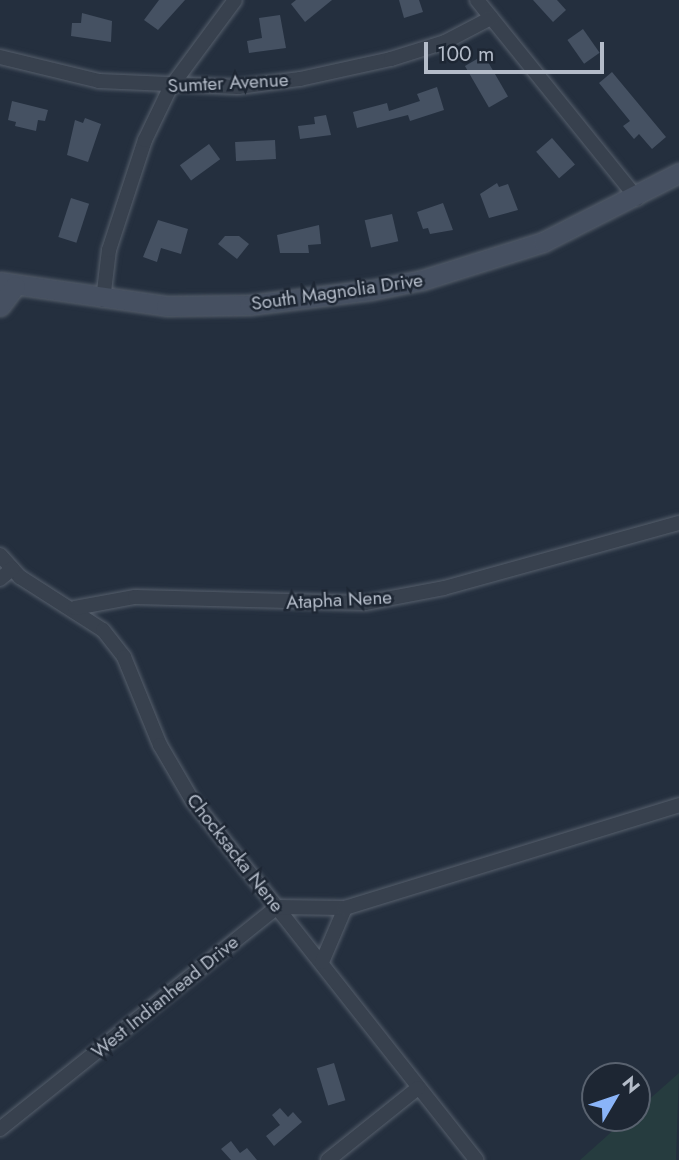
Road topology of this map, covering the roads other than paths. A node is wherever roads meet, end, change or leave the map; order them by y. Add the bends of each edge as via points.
1 (235, 0) edge
2 (477, 0) edge
3 (491, 18) junction
4 (0, 57) edge
5 (170, 88) junction
6 (679, 173) edge
7 (637, 198) junction
8 (8, 284) edge
9 (103, 300) junction
10 (0, 306) edge
11 (679, 523) edge
12 (0, 555) edge
13 (12, 569) junction
14 (0, 579) edge
15 (75, 608) junction
16 (679, 805) edge
17 (277, 908) junction
18 (345, 908) junction
19 (322, 962) junction
20 (418, 1088) junction
21 (0, 1129) edge
22 (328, 1160) edge
23 (476, 1160) edge

1 - 5 street
2 - 3 street
3 - 5 street, Sumter Avenue via 445,42 300,79
3 - 7 street
4 - 5 street, Sumter Avenue via 99,82
5 - 9 street via 135,167 110,250
6 - 7 main road, South Magnolia Drive
7 - 9 main road, South Magnolia Drive via 588,223 486,262 371,290 211,307
8 - 9 main road, South Magnolia Drive
8 - 10 main road
11 - 15 street, Atapha Nene via 444,588 365,603 135,597
12 - 13 street, Chocksacka Nene
13 - 14 street
13 - 15 street, Chocksacka Nene
15 - 17 street, Chocksacka Nene via 103,630 124,657 174,773
16 - 18 street
17 - 18 street
17 - 19 street, Chocksacka Nene
17 - 21 street, West Indianhead Drive
18 - 19 street
19 - 20 street, Chocksacka Nene
20 - 22 street
20 - 23 street, Chocksacka Nene

